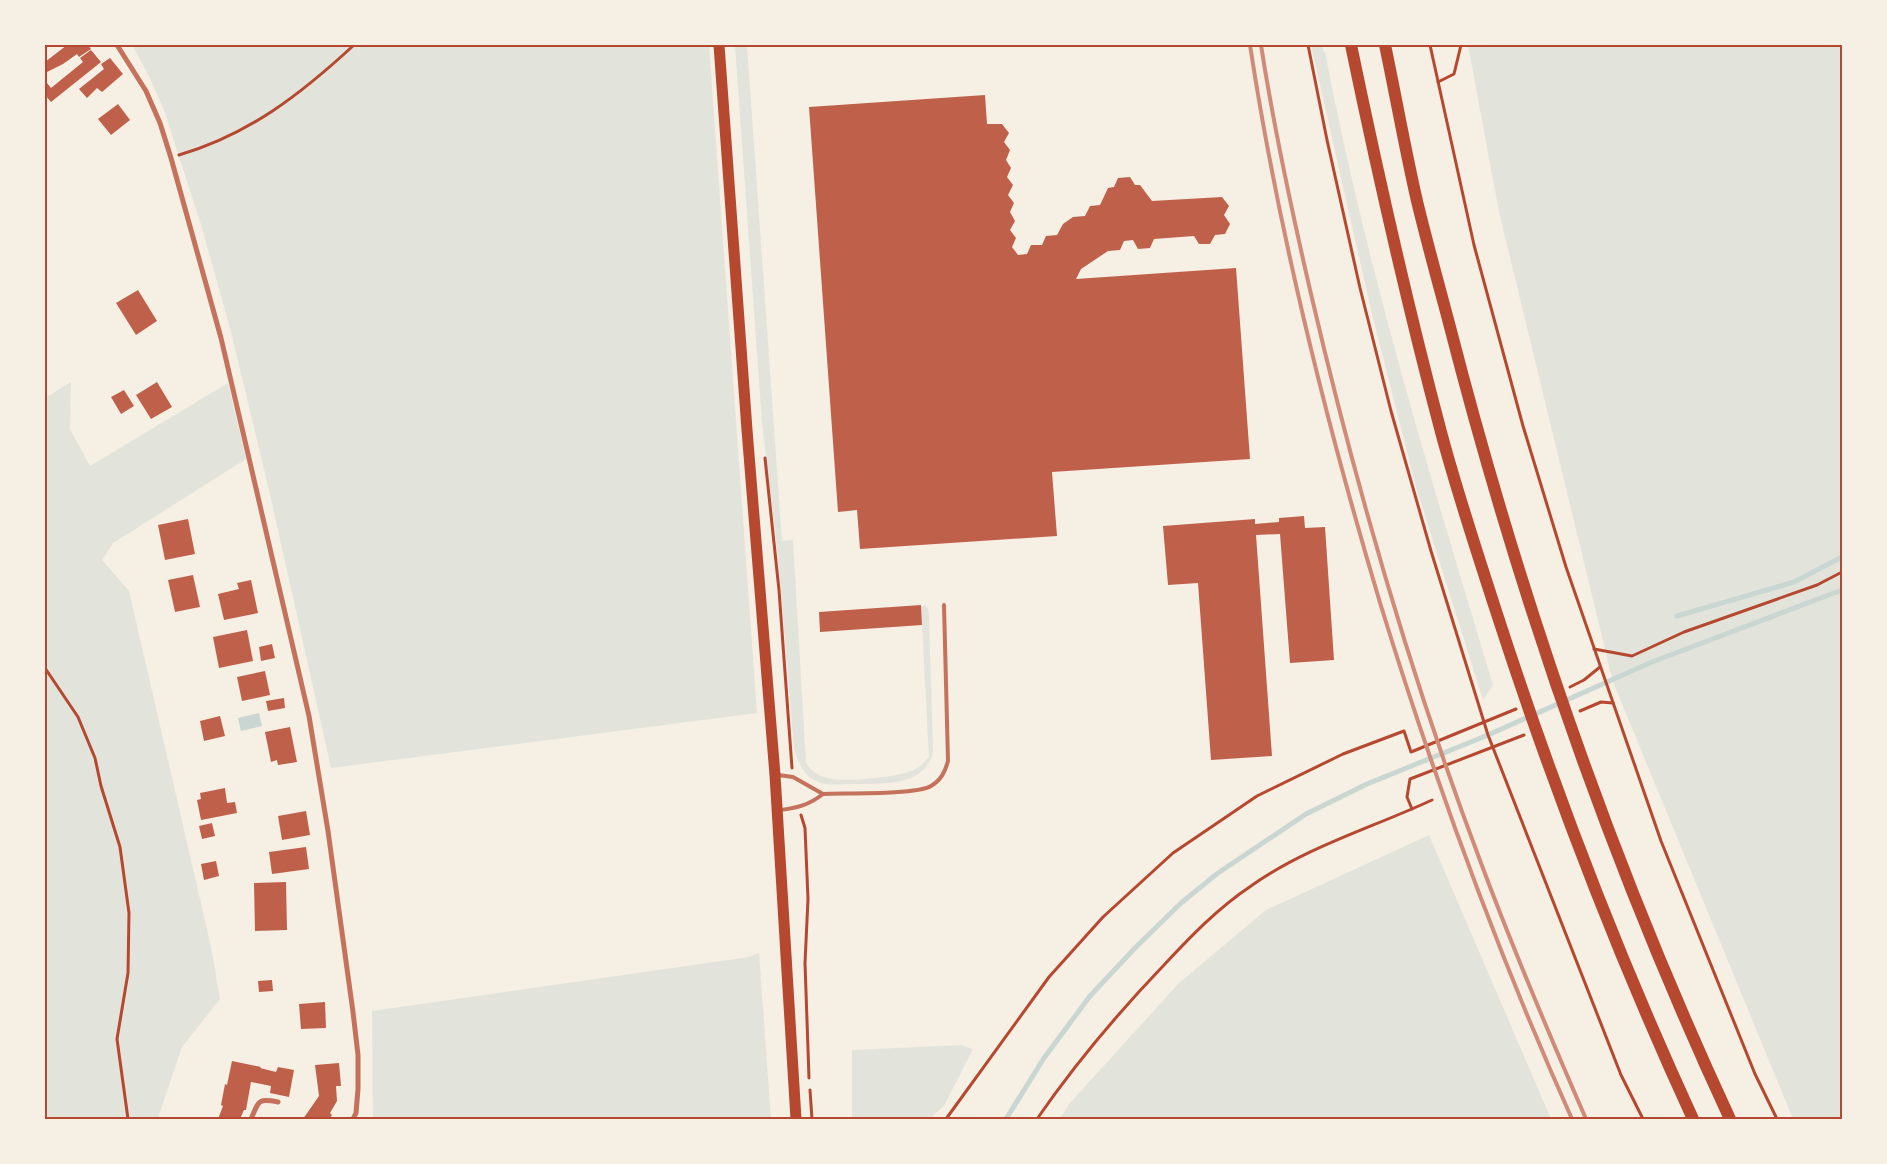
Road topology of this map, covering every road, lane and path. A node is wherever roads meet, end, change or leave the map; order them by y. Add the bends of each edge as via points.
1 (117, 45) edge
2 (354, 45) edge
3 (719, 45) edge
4 (1308, 45) edge
5 (1351, 45) edge
6 (1385, 45) edge
7 (1430, 45) edge
8 (1461, 45) edge
9 (1438, 82) junction
10 (171, 158) junction
11 (764, 454) dead end
12 (1842, 572) edge
13 (944, 605) dead end
14 (1594, 649) junction
15 (1600, 667) junction
16 (45, 668) edge
17 (1568, 688) dead end
18 (1613, 703) junction
19 (1517, 708) dead end
20 (1574, 714) dead end
21 (1484, 722) junction
22 (1529, 732) dead end
23 (1493, 748) junction
24 (775, 775) junction
25 (792, 776) junction
26 (823, 794) junction
27 (1432, 800) dead end
28 (799, 808) junction
29 (1412, 809) junction
30 (778, 810) junction
31 (278, 1102) dead end
32 (128, 1119) edge
33 (251, 1119) edge
34 (354, 1119) edge
35 (796, 1119) edge
36 (812, 1119) edge
37 (946, 1119) edge
38 (1036, 1119) edge
39 (1643, 1119) edge
40 (1693, 1119) edge
41 (1730, 1119) edge
42 (1777, 1119) edge

1 - 10 street via 146,91
2 - 10 path via 289,101 259,121 200,149
3 - 24 main road
4 - 21 path via 1339,196 1391,411
5 - 40 highway via 1386,213 1441,434 1522,691 1604,910
6 - 41 highway via 1417,201 1475,424 1516,563 1554,679 1637,904
7 - 9 path
8 - 9 path via 1454,74
9 - 14 path via 1461,192 1493,318 1534,463
10 - 34 street via 221,338 309,716 330,840 358,1055
11 - 25 path via 779,590
12 - 14 path via 1684,632 1632,656
13 - 26 lane via 948,761 941,779 917,791
14 - 15 path
15 - 17 path
15 - 18 path
16 - 32 path via 78,717 92,750 120,847 129,913 128,973 118,1039
18 - 20 path via 1601,702
18 - 42 path via 1664,849 1755,1074
19 - 21 path
21 - 23 path
21 - 37 path via 1411,752 1404,730 1343,754 1257,796 1173,853 1103,917 1049,977
22 - 23 path
23 - 29 path via 1410,779 1407,797
23 - 39 path via 1622,1075
24 - 25 lane
24 - 30 main road
25 - 26 lane
26 - 28 lane
27 - 29 path
28 - 30 lane
28 - 36 path via 804,828 808,899 805,963
29 - 38 path via 1310,852 1251,885 1204,924 1128,1003 1065,1078
30 - 35 main road
31 - 33 street via 263,1099 258,1102

